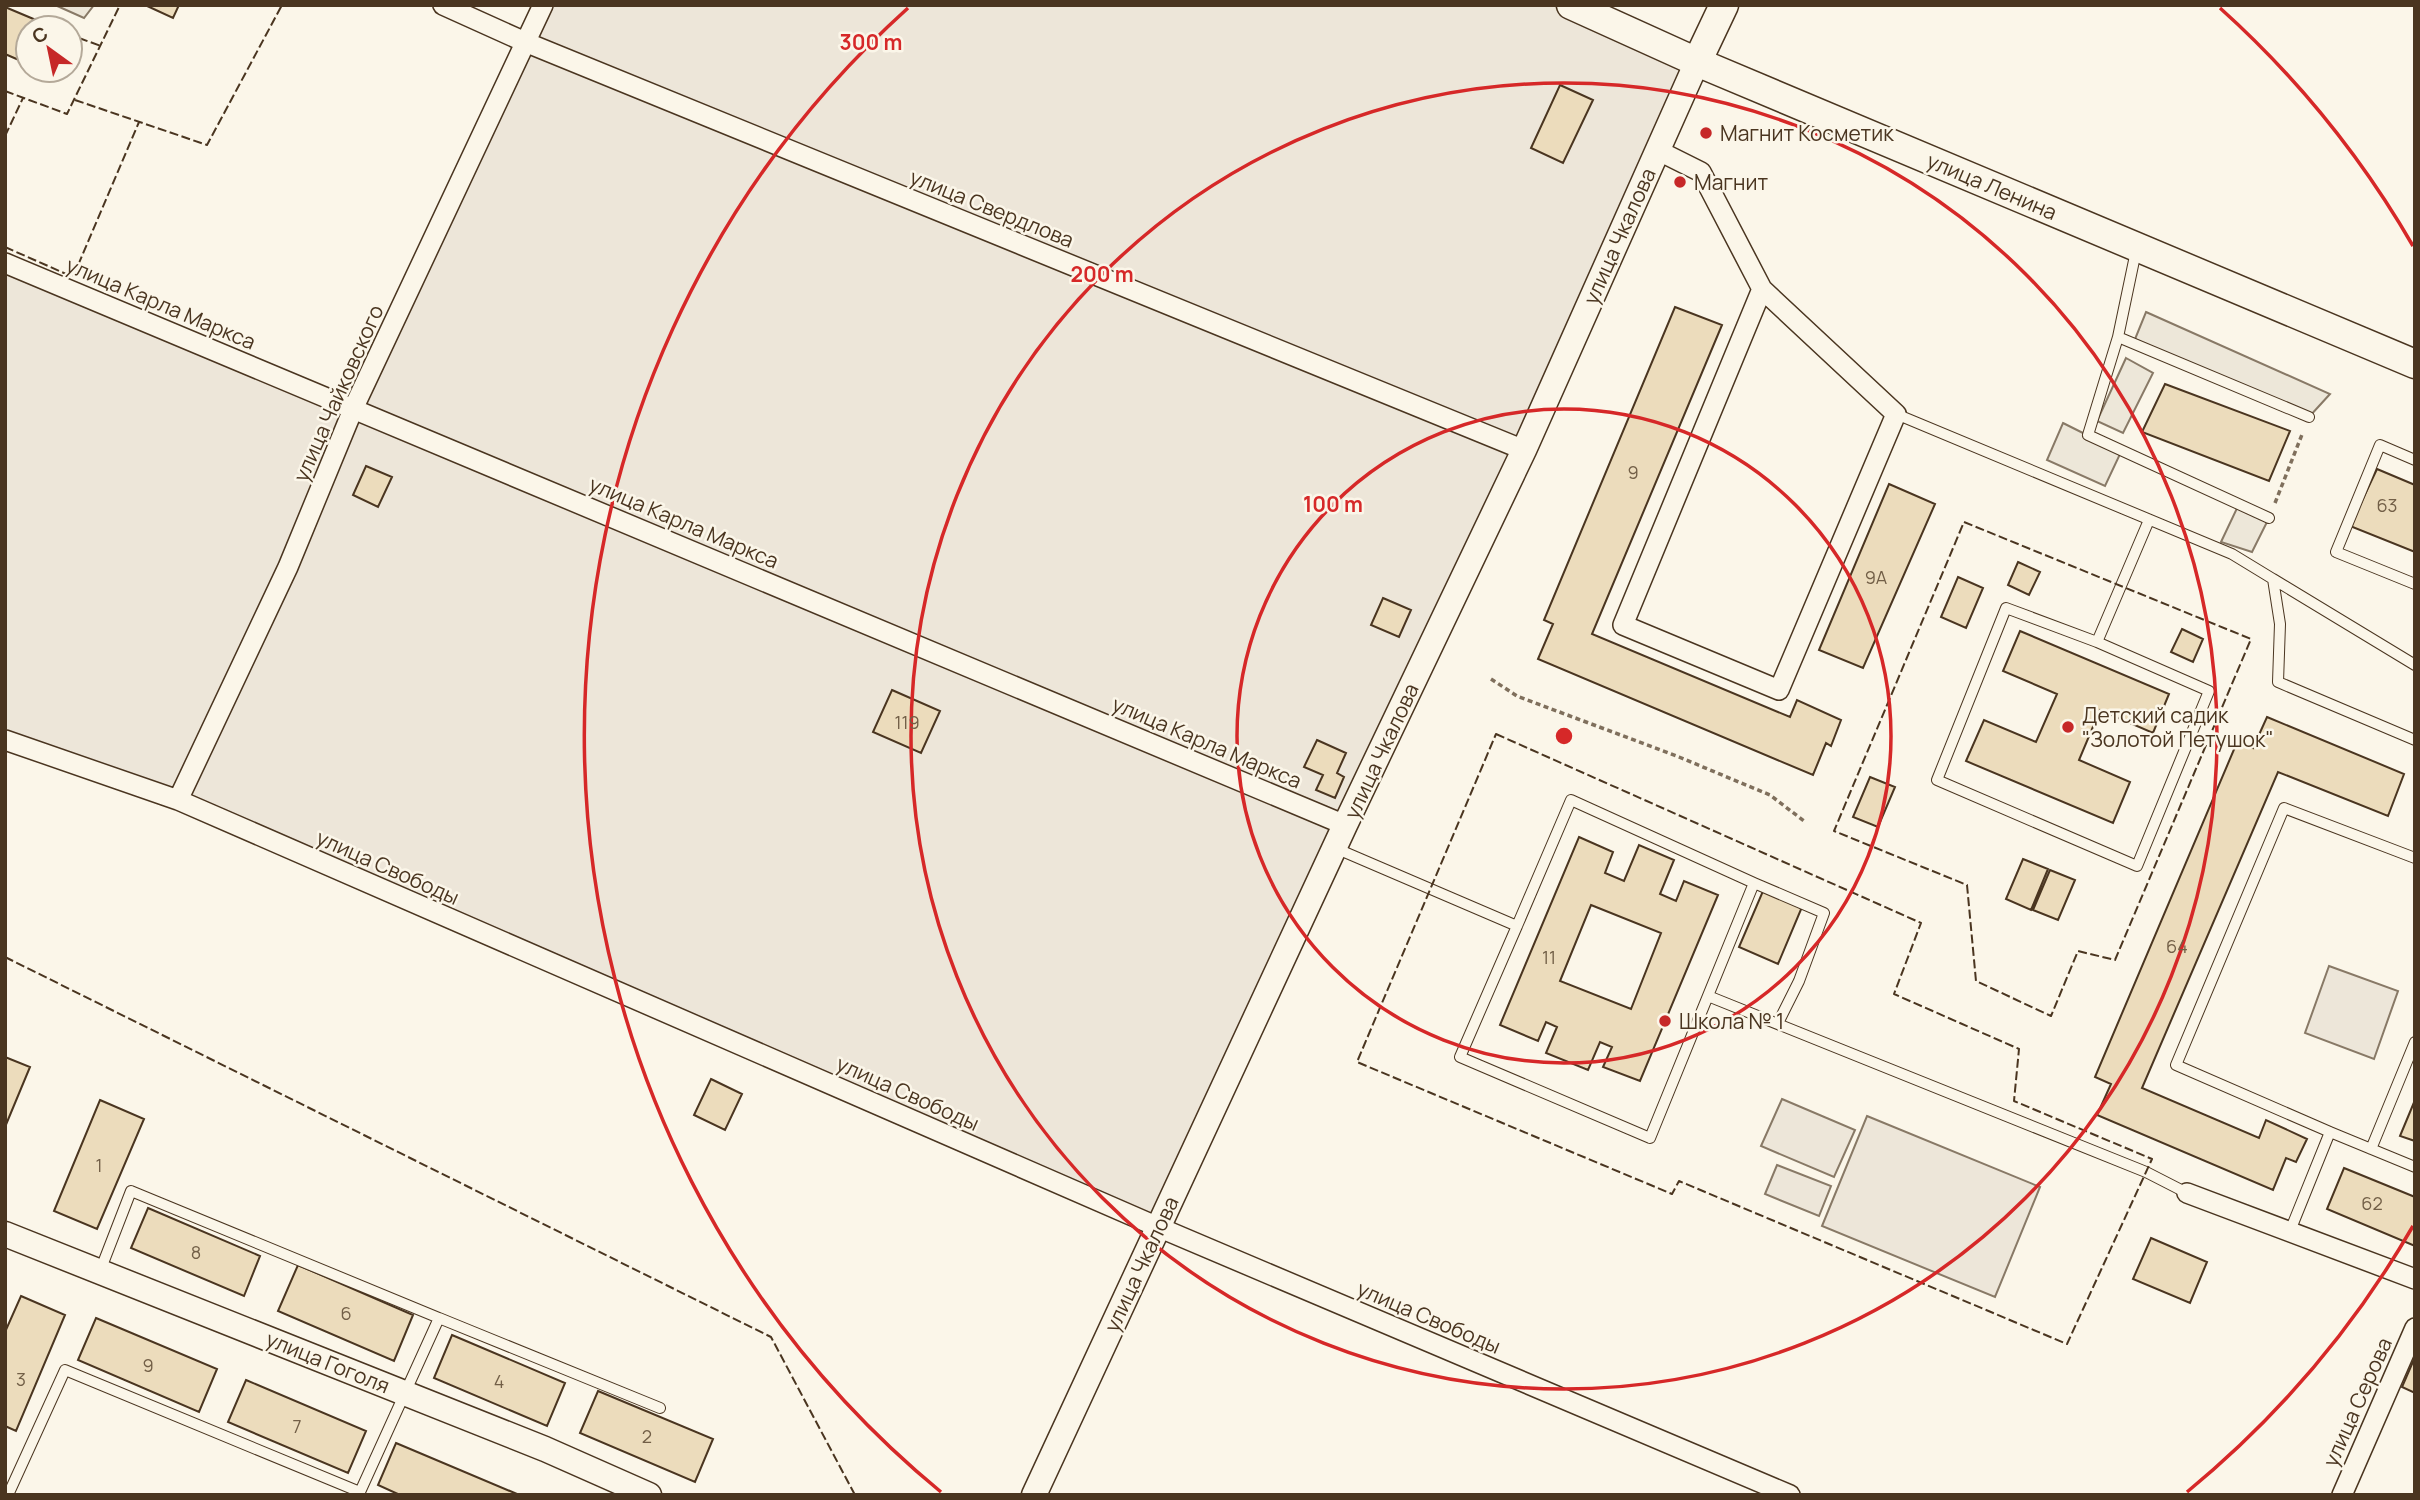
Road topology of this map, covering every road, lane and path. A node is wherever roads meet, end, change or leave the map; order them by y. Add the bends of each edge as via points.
1 (443, 5) edge
2 (543, 5) edge
3 (1570, 5) edge
4 (1724, 5) edge
5 (525, 42) junction
6 (1697, 62) junction
7 (1657, 150) junction
8 (2136, 247) junction
9 (5, 263) edge
10 (1762, 289) junction
11 (2118, 337) junction
12 (2415, 364) edge
13 (354, 407) junction
14 (1896, 414) junction
15 (2309, 417) joint
16 (1524, 450) junction
17 (2415, 460) edge
18 (2269, 518) joint
19 (2149, 520) junction
20 (2273, 579) junction
21 (2415, 584) edge
22 (2097, 642) junction
23 (2415, 665) edge
24 (1491, 679) dead end
25 (5, 740) edge
26 (2415, 740) edge
27 (178, 800) junction
28 (1804, 821) dead end
29 (1345, 825) junction
30 (1335, 848) junction
31 (2415, 858) edge
32 (1754, 883) junction
33 (1517, 926) junction
34 (1708, 996) junction
35 (1778, 1023) junction
36 (2415, 1042) edge
37 (2330, 1132) junction
38 (2371, 1149) junction
39 (2415, 1167) edge
40 (2188, 1193) joint
41 (1158, 1227) junction
42 (2290, 1231) junction
43 (5, 1234) edge
44 (100, 1272) junction
45 (2415, 1279) edge
46 (439, 1318) junction
47 (2415, 1328) edge
48 (407, 1394) junction
49 (660, 1408) dead end
50 (362, 1494) edge
51 (8, 1495) edge
52 (649, 1495) edge
53 (1034, 1495) edge
54 (1790, 1495) edge
55 (2342, 1495) edge

1 - 5 street, улица Свердлова
2 - 5 street, улица Чайковского
3 - 6 main road, улица Ленина
4 - 6 main road, улица Чкалова
5 - 13 street, улица Чайковского
5 - 16 street, улица Свердлова
6 - 7 street, улица Чкалова
6 - 8 main road, улица Ленина
7 - 10 street via 1701,172
7 - 16 street, улица Чкалова
8 - 11 lane
8 - 12 main road, улица Ленина
9 - 13 street, улица Карла Маркса
10 - 14 street
10 - 14 street via 1623,625 1779,690
11 - 15 lane
11 - 18 lane via 2088,435
13 - 27 street, улица Чайковского via 288,567
13 - 29 street, улица Карла Маркса
14 - 19 lane
15 - 18 path
16 - 29 street, улица Чкалова
17 - 21 lane via 2380,446 2336,552
19 - 20 lane via 2232,554
19 - 22 lane
20 - 23 lane
20 - 26 lane via 2280,624 2278,682
22 - 22 lane via 2006,608 1937,780 2137,866 2209,691
24 - 28 path via 1517,696 1770,796
25 - 27 street, улица Свободы
27 - 41 street, улица Свободы
29 - 30 street, улица Чкалова
30 - 33 lane
30 - 41 street, улица Чкалова
31 - 37 lane via 2284,808 2176,1065
32 - 33 lane via 1571,800
32 - 34 lane
32 - 35 lane via 1824,913
33 - 34 lane via 1460,1057 1650,1138
34 - 35 lane
35 - 40 lane
36 - 38 lane
37 - 38 lane
37 - 42 lane
38 - 39 lane
40 - 42 street
41 - 53 street, улица Чкалова
41 - 54 street, улица Свободы
42 - 45 street
43 - 44 street, улица Гоголя
44 - 46 lane via 131,1191
44 - 48 street, улица Гоголя
46 - 48 lane
46 - 49 lane
47 - 55 street, улица Серова
48 - 50 lane
48 - 52 street, улица Гоголя
50 - 51 lane via 65,1370

